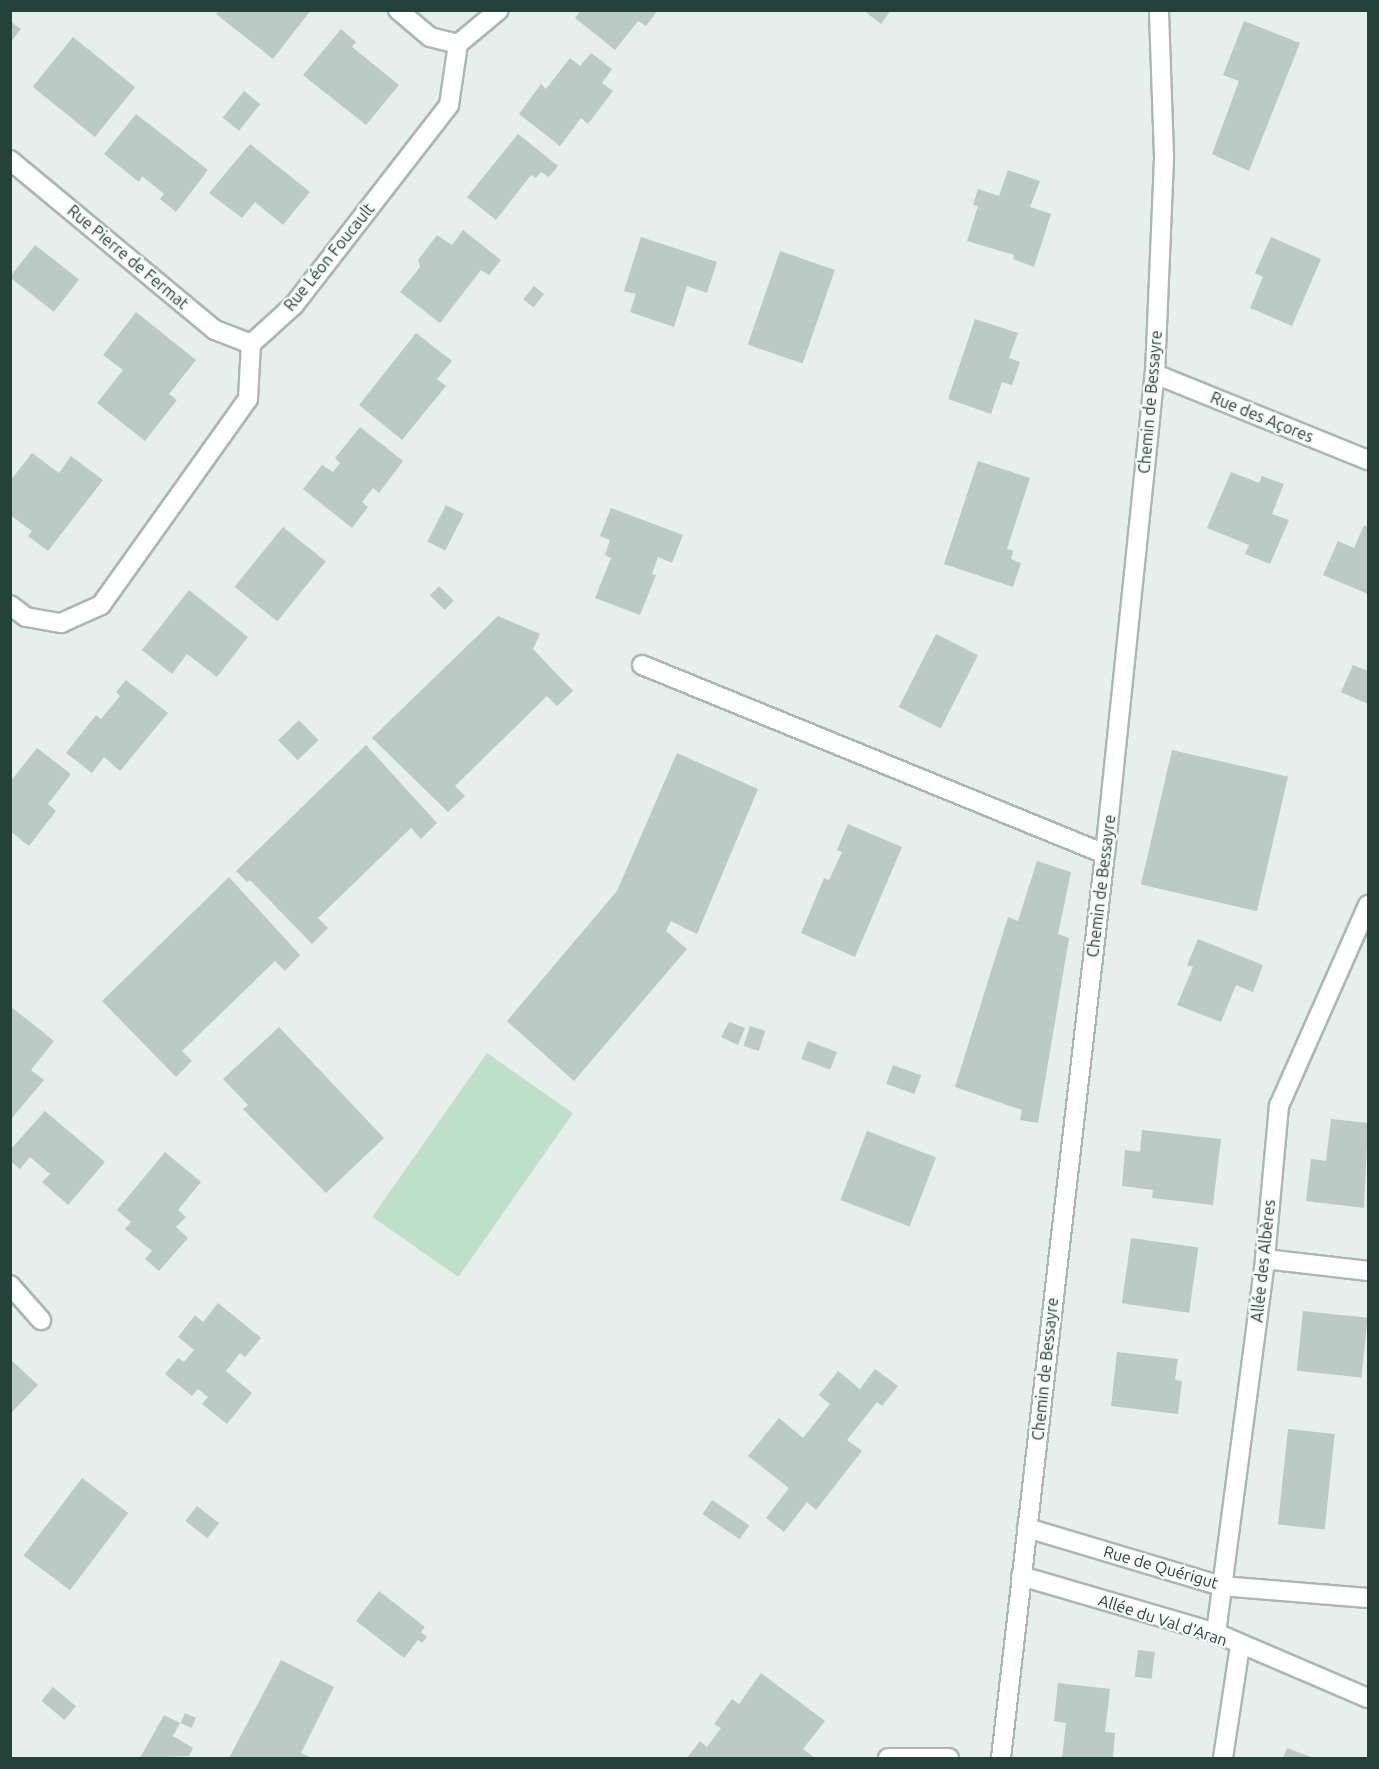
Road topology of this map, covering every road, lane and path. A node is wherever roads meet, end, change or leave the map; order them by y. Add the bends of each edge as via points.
1 (398, 10) edge
2 (499, 10) edge
3 (1159, 10) edge
4 (458, 44) junction
5 (10, 160) edge
6 (251, 344) junction
7 (1155, 374) junction
8 (1368, 460) edge
9 (10, 605) edge
10 (642, 665) dead end
11 (1105, 854) junction
12 (1368, 905) edge
13 (1265, 1259) junction
14 (1368, 1270) edge
15 (10, 1285) edge
16 (41, 1320) dead end
17 (1027, 1528) junction
18 (1021, 1576) junction
19 (1221, 1586) junction
20 (1368, 1598) edge
21 (1215, 1634) junction
22 (1240, 1645) junction
23 (1368, 1698) edge
24 (888, 1758) edge
25 (949, 1758) edge
26 (1001, 1758) edge
27 (1223, 1758) edge

1 - 4 street via 430,37
2 - 4 street
3 - 7 street, Chemin de Bessayre via 1164,156
4 - 6 street, Rue Léon Foucault via 449,105 294,305
5 - 6 street, Rue Pierre de Fermat via 215,330
6 - 9 street via 248,399 101,605 61,624 26,616
7 - 8 street, Rue des Açores
7 - 11 street, Chemin de Bessayre
10 - 11 street
11 - 17 street, Chemin de Bessayre
12 - 13 street, Allée des Albères via 1279,1106
13 - 14 street
13 - 19 street, Allée des Albères
15 - 16 street
17 - 18 street, Chemin de Bessayre
17 - 19 street, Rue de Quérigut
18 - 21 street, Allée du Val d'Aran
18 - 26 street, Chemin de Bessayre
19 - 20 street, Rue de Quérigut
19 - 21 street, Allée des Albères
21 - 22 street, Allée du Val d'Aran
22 - 23 street, Allée du Val d'Aran
22 - 27 street
24 - 25 street

